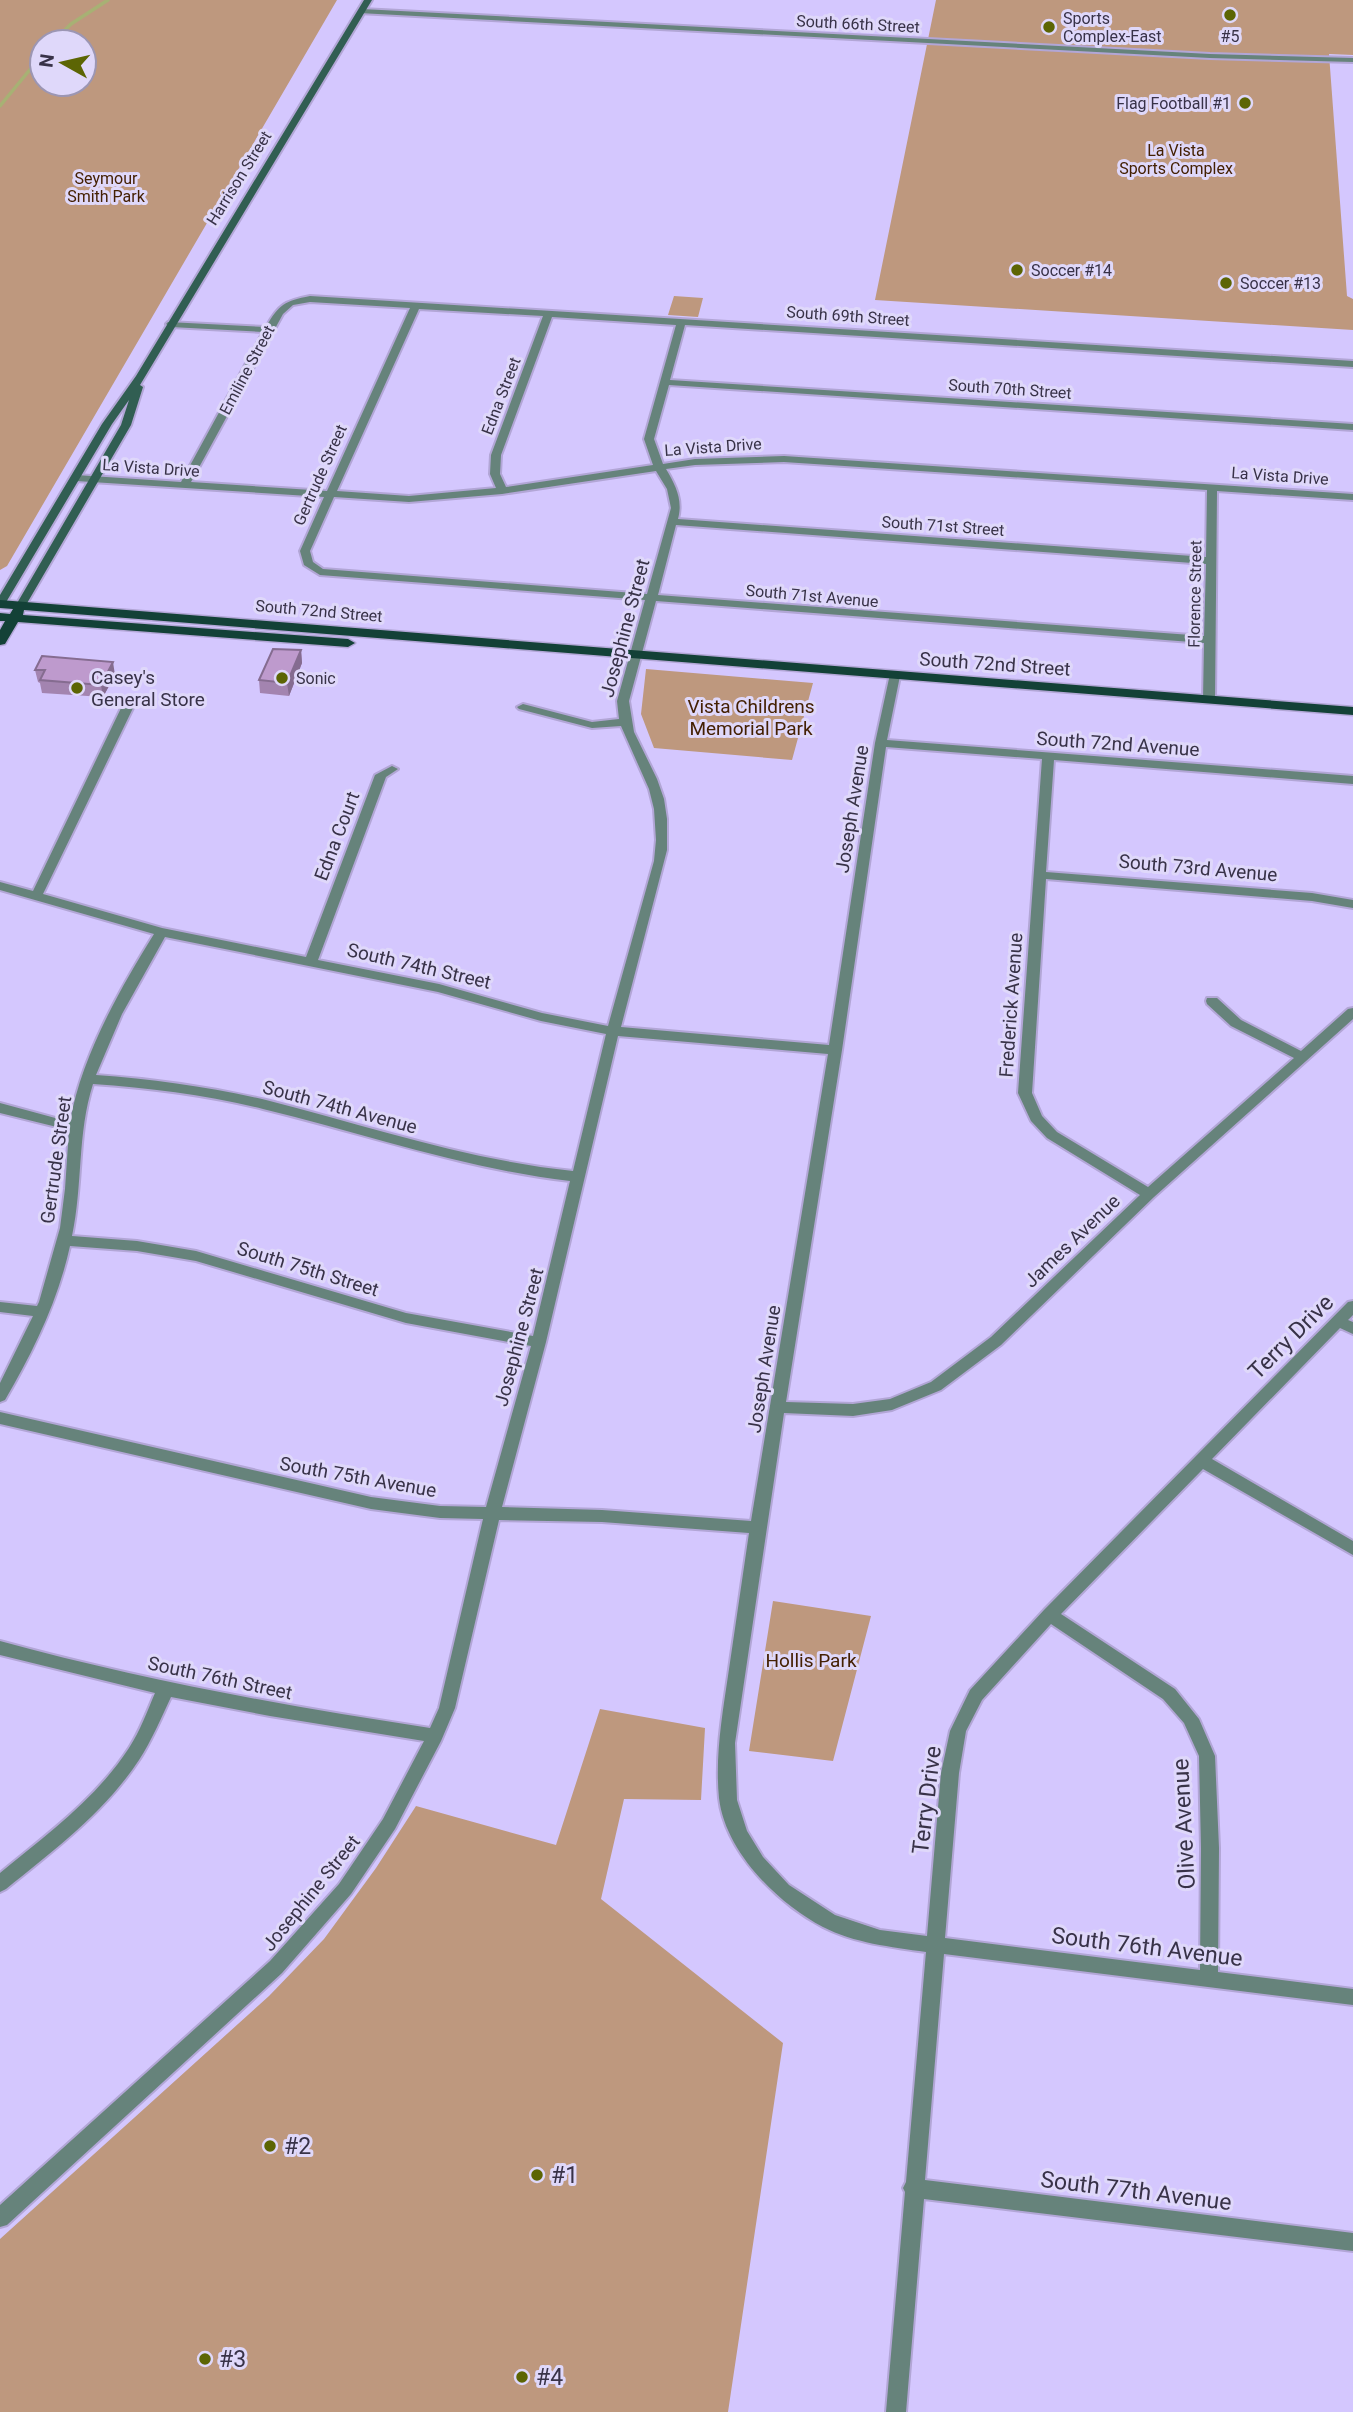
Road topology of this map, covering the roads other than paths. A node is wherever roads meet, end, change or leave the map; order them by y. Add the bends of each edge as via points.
1 (368, 0) edge
2 (362, 11) junction
3 (1353, 60) edge
4 (342, 299) joint
5 (416, 304) junction
6 (549, 313) junction
7 (682, 321) junction
8 (171, 324) junction
9 (269, 330) junction
10 (1353, 363) edge
11 (141, 376) junction
12 (664, 382) junction
13 (1353, 428) edge
14 (659, 467) junction
15 (76, 478) junction
16 (94, 479) junction
17 (184, 486) junction
18 (1212, 488) junction
19 (502, 491) junction
20 (330, 496) junction
21 (1353, 497) edge
22 (673, 522) junction
23 (1212, 561) junction
24 (412, 580) joint
25 (652, 598) junction
26 (0, 604) edge
27 (11, 614) edge
28 (1211, 640) junction
29 (0, 641) edge
30 (635, 656) junction
31 (894, 676) junction
32 (1209, 700) junction
33 (128, 704) dead end
34 (523, 707) dead end
35 (1353, 711) edge
36 (625, 722) junction
37 (881, 743) junction
38 (1048, 757) junction
39 (392, 769) dead end
40 (1353, 780) edge
41 (1040, 874) junction
42 (0, 887) edge
43 (36, 897) junction
44 (1353, 904) edge
45 (161, 932) junction
46 (312, 961) junction
47 (1212, 1000) dead end
48 (1353, 1012) edge
49 (613, 1031) junction
50 (835, 1050) junction
51 (1303, 1057) junction
52 (90, 1079) junction
53 (0, 1108) edge
54 (76, 1128) junction
55 (580, 1177) junction
56 (1149, 1194) junction
57 (65, 1241) junction
58 (1353, 1306) edge
59 (0, 1307) edge
60 (42, 1312) junction
61 (1346, 1325) edge
62 (539, 1342) junction
63 (0, 1396) edge
64 (778, 1407) junction
65 (0, 1418) edge
66 (1201, 1460) junction
67 (492, 1514) junction
68 (758, 1528) junction
69 (1353, 1549) edge
70 (1050, 1615) junction
71 (0, 1648) edge
72 (166, 1688) junction
73 (435, 1736) junction
74 (0, 1884) edge
75 (935, 1946) junction
76 (1209, 1980) junction
77 (1353, 1997) edge
78 (913, 2188) junction
79 (0, 2218) edge
80 (1353, 2242) edge
81 (896, 2412) edge

1 - 2 main road, Harrison Street
2 - 3 street, South 66th Street via 1198,56
2 - 8 main road, Harrison Street
4 - 5 street, South 69th Street
4 - 9 street, Emiline Street via 293,302 281,310
5 - 6 street, South 69th Street
5 - 20 street, Gertrude Street
6 - 7 street, South 69th Street
6 - 19 street, Edna Street via 496,455 495,474
7 - 10 street, South 69th Street
7 - 12 street, Josephine Street
8 - 9 street
8 - 11 main road, Harrison Street
9 - 17 street, Emiline Street
11 - 15 main road, Harrison Street
11 - 16 main road, Harrison Street via 126,425
12 - 13 street, South 70th Street
12 - 14 street, Josephine Street via 649,439
14 - 18 street, La Vista Drive via 803,459
14 - 19 street, La Vista Drive
14 - 22 street, Josephine Street via 675,496
15 - 16 street, La Vista Drive
15 - 26 main road, Harrison Street
16 - 17 street, La Vista Drive
16 - 27 main road, Harrison Street
17 - 20 street, La Vista Drive
18 - 21 street, La Vista Drive
18 - 23 street, Florence Street
19 - 20 street, La Vista Drive via 409,499
20 - 24 street, Gertrude Street via 305,551 311,567 332,575
22 - 23 street, South 71st Street
22 - 25 street, Josephine Street
23 - 28 street, Florence Street
24 - 25 street, South 71st Avenue
25 - 28 street, South 71st Avenue
25 - 30 street, Josephine Street
26 - 27 main road, South 72nd Street
27 - 29 main road, Harrison Street
27 - 30 main road, South 72nd Street via 268,639
28 - 32 street, Florence Street
30 - 31 main road, South 72nd Street
30 - 36 street, Josephine Street via 623,701
31 - 32 main road, South 72nd Street
31 - 37 street, Joseph Avenue
32 - 35 main road, South 72nd Street
33 - 43 street
34 - 36 street via 592,725
36 - 49 street, Josephine Street via 651,779 663,837
37 - 38 street, South 72nd Avenue
37 - 50 street, Joseph Avenue
38 - 40 street, South 72nd Avenue
38 - 41 street, Frederick Avenue
39 - 46 street, Edna Court via 381,775
41 - 44 street, South 73rd Avenue
41 - 56 street, Frederick Avenue via 1025,1093 1036,1118 1052,1135
42 - 43 street, South 74th Street
43 - 45 street, South 74th Street
45 - 46 street, South 74th Street
45 - 52 street, Gertrude Street
46 - 49 street, South 74th Street
47 - 51 street via 1236,1023
48 - 51 street, James Avenue
49 - 50 street, South 74th Street
49 - 55 street, Josephine Street
50 - 64 street, Joseph Avenue
51 - 56 street, James Avenue
52 - 54 street, Gertrude Street
52 - 55 street, South 74th Avenue via 206,1092 461,1160
53 - 54 street
54 - 57 street, Gertrude Street
55 - 62 street, Josephine Street
56 - 64 street, James Avenue via 996,1341 936,1386 892,1404 853,1410
57 - 60 street, Gertrude Street
57 - 62 street, South 75th Street via 195,1256 405,1318
58 - 61 street, Terry Drive
59 - 60 street
60 - 63 street, Gertrude Street
61 - 66 street, Terry Drive
62 - 67 street, Josephine Street
64 - 68 street, Joseph Avenue
65 - 67 street, South 75th Avenue via 371,1503
66 - 69 street
66 - 70 street, Terry Drive
67 - 68 street, South 75th Avenue via 602,1516
67 - 73 street, Josephine Street via 447,1708
68 - 75 street, Joseph Avenue via 727,1743 728,1800 739,1834 783,1890 830,1921 880,1938
70 - 75 street, Terry Drive via 976,1695 958,1731
70 - 76 street, Olive Avenue via 1169,1694 1191,1719 1207,1756
71 - 72 street, South 76th Street
72 - 73 street, South 76th Street via 259,1709
72 - 74 street via 129,1762 86,1811
73 - 79 street, Josephine Street via 390,1824 345,1889 276,1967
75 - 76 street, South 76th Avenue
75 - 78 street, Terry Drive
76 - 77 street, South 76th Avenue
78 - 80 street, South 77th Avenue
78 - 81 street, Terry Drive

